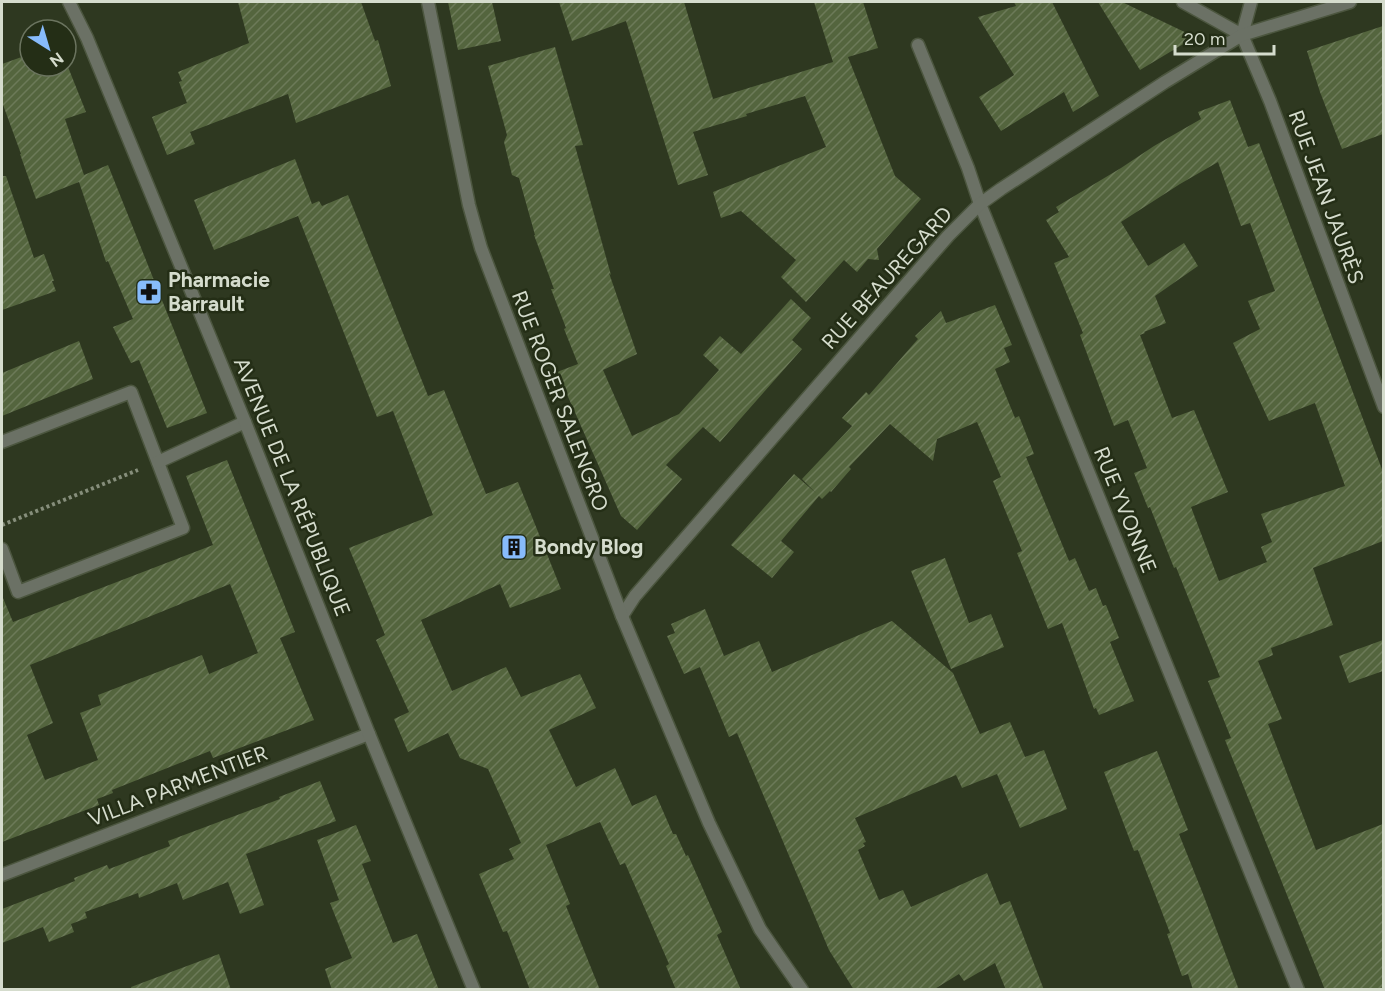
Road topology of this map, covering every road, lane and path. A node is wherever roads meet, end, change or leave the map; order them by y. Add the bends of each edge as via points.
1 (69, 2) edge
2 (428, 2) edge
3 (1183, 2) edge
4 (1251, 2) edge
5 (1350, 2) edge
6 (1242, 35) junction
7 (918, 45) dead end
8 (980, 204) junction
9 (1383, 407) edge
10 (245, 422) junction
11 (2, 442) edge
12 (158, 462) junction
13 (2, 525) edge
14 (2, 549) edge
15 (622, 616) junction
16 (369, 734) junction
17 (2, 875) edge
18 (474, 990) edge
19 (802, 990) edge
20 (1298, 990) edge

1 - 10 street, AVENUE DE LA RÉPUBLIQUE
2 - 15 street, RUE ROGER SALENGRO via 481,248
3 - 6 street
4 - 6 street
5 - 6 street, RUE BEAUREGARD
6 - 8 street, RUE BEAUREGARD
6 - 9 street, RUE JEAN JAURÈS
7 - 8 street, RUE YVONNE
8 - 15 street, RUE BEAUREGARD via 635,596
8 - 20 street, RUE YVONNE
10 - 12 street
10 - 16 street, AVENUE DE LA RÉPUBLIQUE
11 - 12 street via 131,392
12 - 13 path
12 - 14 street via 183,528 18,592
15 - 19 street, RUE ROGER SALENGRO via 709,823 760,929
16 - 17 street, VILLA PARMENTIER
16 - 18 street, AVENUE DE LA RÉPUBLIQUE

